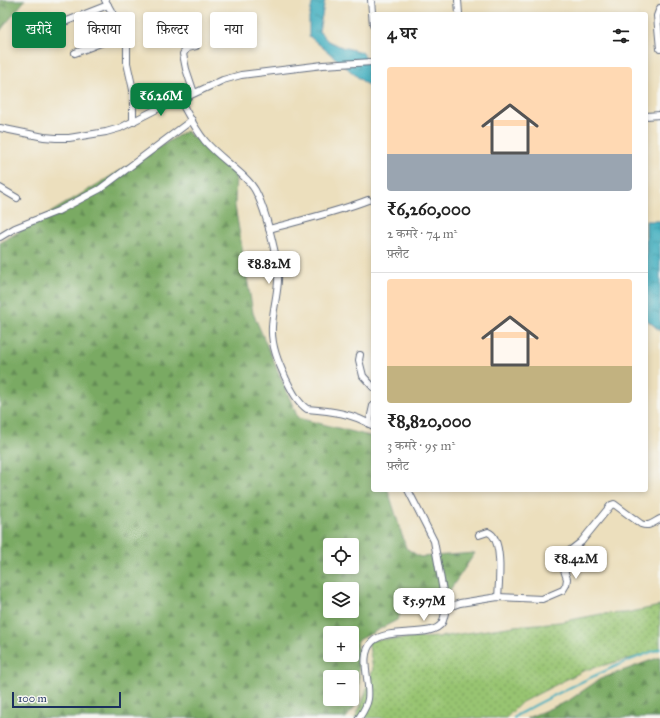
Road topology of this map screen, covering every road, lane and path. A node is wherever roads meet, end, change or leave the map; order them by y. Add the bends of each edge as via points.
1 (371, 0) edge
2 (458, 0) edge
3 (106, 2) edge
4 (660, 8) edge
5 (112, 12) edge
6 (372, 12) edge
7 (459, 12) edge
8 (67, 22) dead end
9 (88, 48) edge
10 (127, 48) edge
11 (187, 48) edge
12 (660, 49) edge
13 (75, 53) dead end
14 (371, 62) edge
15 (194, 93) junction
16 (180, 100) junction
17 (660, 115) edge
18 (648, 116) edge
19 (192, 120) junction
20 (132, 122) junction
21 (0, 128) edge
22 (0, 188) edge
23 (17, 198) dead end
24 (368, 200) dead end
25 (269, 229) junction
26 (0, 237) edge
27 (360, 355) dead end
28 (371, 385) edge
29 (371, 425) edge
30 (409, 492) edge
31 (660, 519) edge
32 (479, 535) dead end
33 (498, 597) junction
34 (446, 608) junction
35 (359, 718) edge

1 - 6 street
2 - 7 street
3 - 5 street
3 - 8 street
4 - 12 street via 657,16
9 - 13 street
10 - 20 street via 127,63 133,90
11 - 15 street via 183,54
14 - 15 street via 241,75
15 - 16 street
16 - 19 street
16 - 20 street
17 - 18 street
19 - 25 street via 205,141 252,185
19 - 26 street via 100,189
20 - 21 street via 106,132 69,138 44,137
22 - 23 street
24 - 25 street
25 - 29 street via 278,275 272,339 290,386 307,409 339,412
27 - 28 street via 363,376
30 - 34 street via 434,541
31 - 33 street via 645,526 614,504 611,505 581,542 563,556 561,560 566,585 563,590 542,599
32 - 33 street via 488,532 494,536 501,568
33 - 34 street
34 - 35 street via 441,624 432,630 387,635 372,642 366,658 368,699

